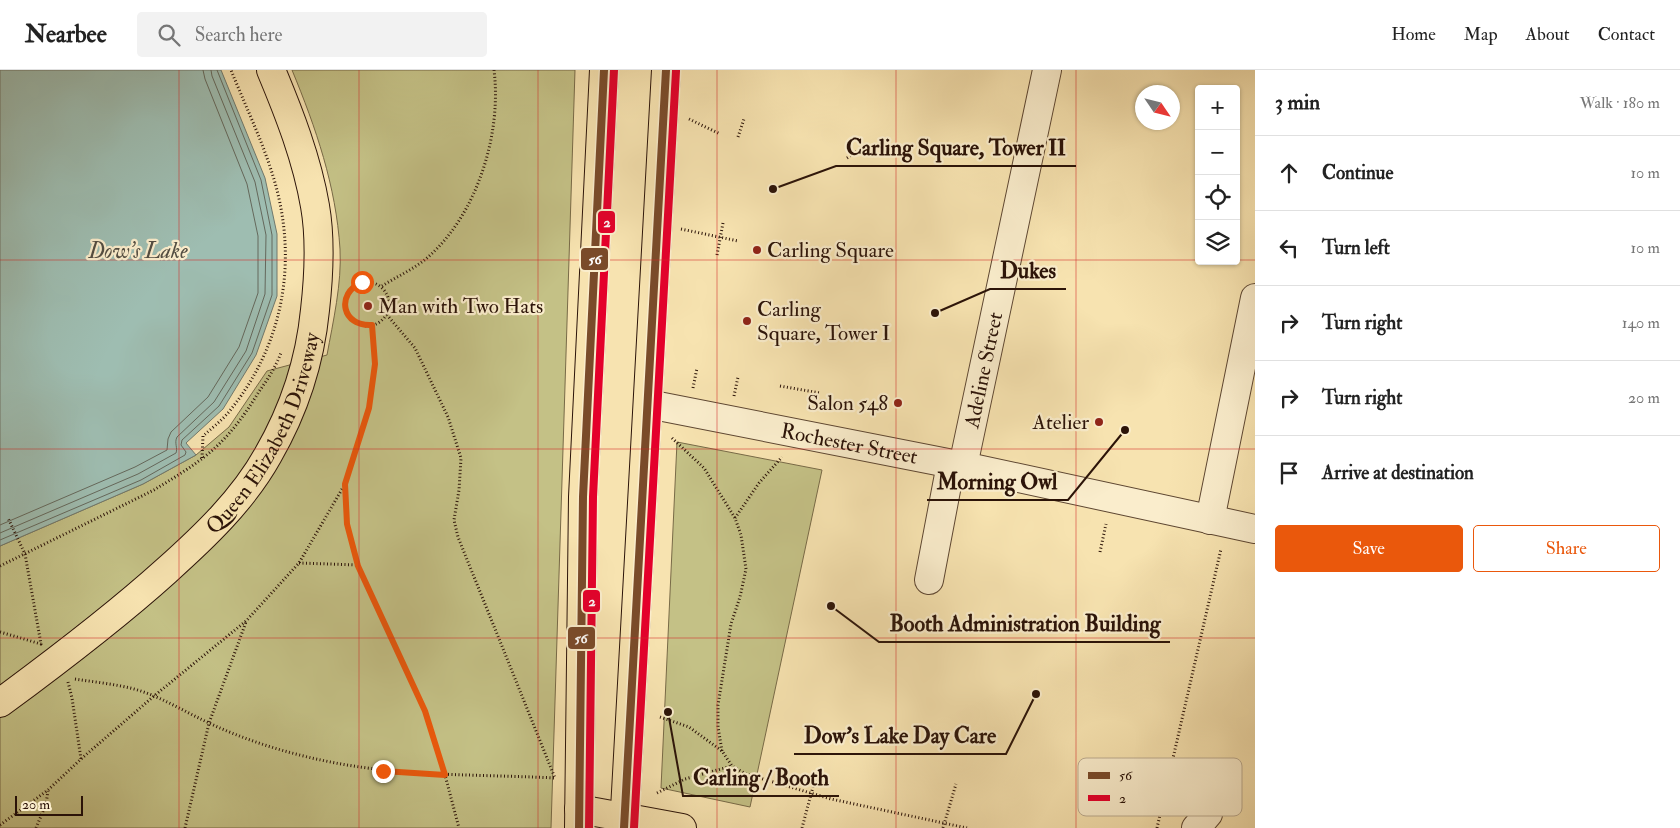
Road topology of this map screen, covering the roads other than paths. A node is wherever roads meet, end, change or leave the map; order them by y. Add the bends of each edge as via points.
1 (271, 70) edge
2 (604, 70) edge
3 (666, 70) edge
4 (1047, 70) edge
5 (1255, 298) edge
6 (648, 404) junction
7 (957, 465) junction
8 (1210, 520) junction
9 (1255, 529) edge
10 (929, 580) dead end
11 (0, 703) edge
12 (579, 818) edge
13 (624, 822) edge
14 (682, 828) edge

1 - 11 main road, Queen Elizabeth Driveway via 302,152 315,204 320,255 313,329 290,411 268,456 236,502 196,544 143,592
2 - 12 main road via 583,497
3 - 6 main road
4 - 7 street, Adeline Street
5 - 8 street
6 - 7 street, Rochester Street
6 - 13 main road
7 - 8 street, Rochester Street
7 - 10 street, Adeline Street
8 - 9 street, Rochester Street
12 - 13 main road
13 - 14 main road

